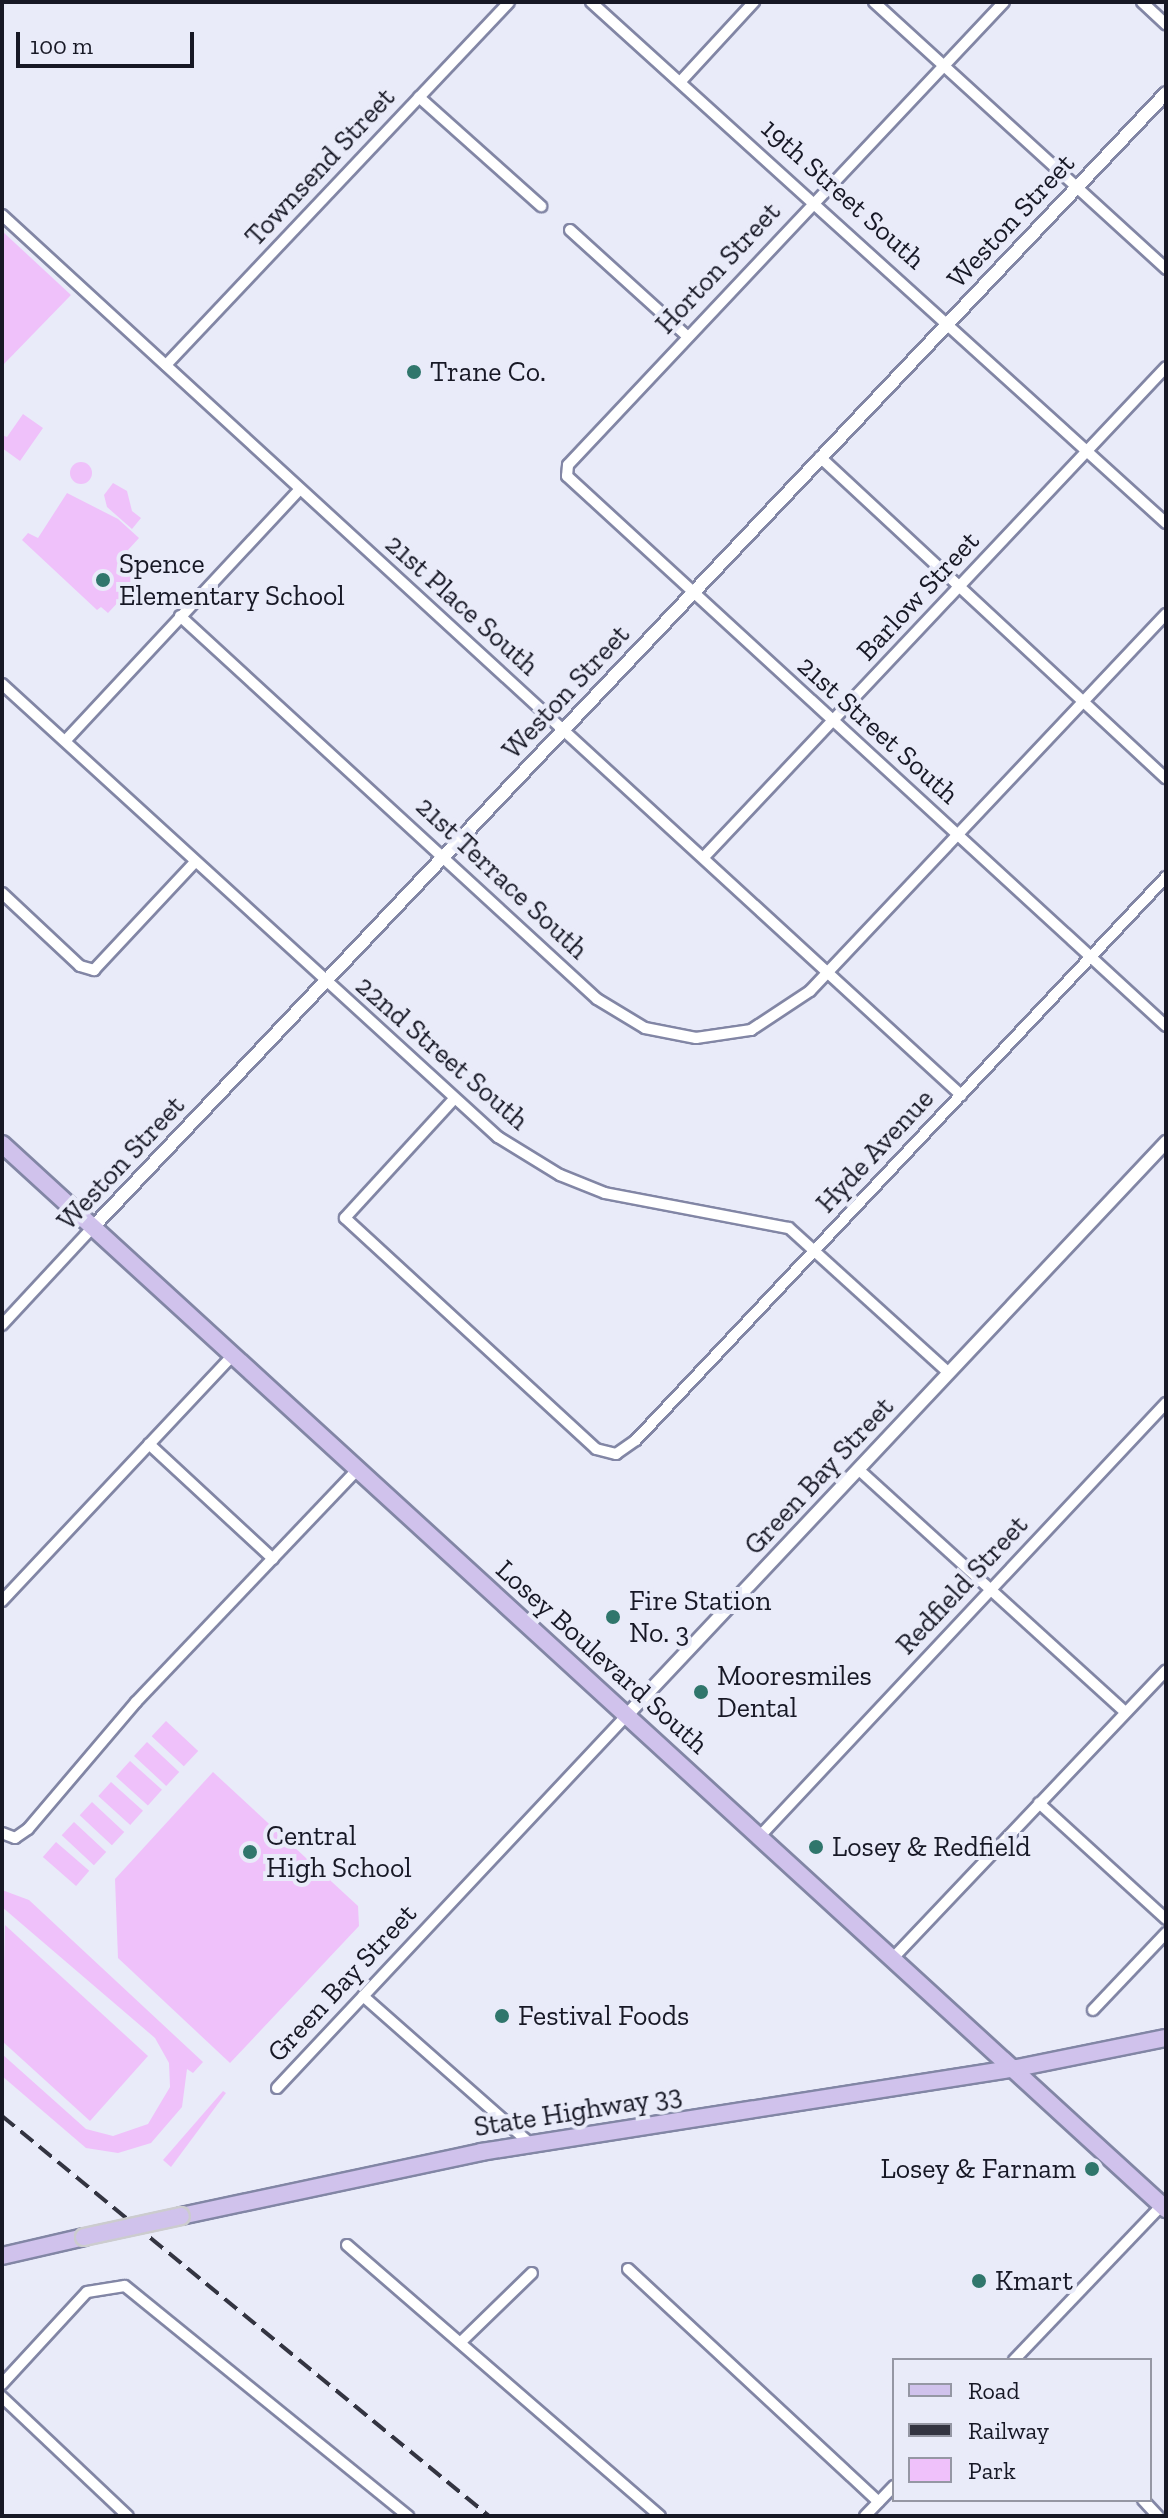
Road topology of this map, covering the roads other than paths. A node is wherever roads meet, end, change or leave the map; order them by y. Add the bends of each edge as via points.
1 (509, 2) edge
2 (591, 2) edge
3 (754, 2) edge
4 (874, 2) edge
5 (1004, 2) edge
6 (1142, 2) edge
7 (1166, 24) edge
8 (943, 65) junction
9 (681, 81) junction
10 (1166, 93) edge
11 (419, 97) junction
12 (1076, 187) junction
13 (815, 201) junction
14 (541, 206) dead end
15 (2, 215) edge
16 (570, 230) dead end
17 (1166, 269) edge
18 (948, 322) junction
19 (687, 336) junction
20 (166, 365) junction
21 (1166, 367) edge
22 (1087, 450) junction
23 (820, 457) junction
24 (568, 465) joint
25 (298, 491) junction
26 (1166, 523) edge
27 (960, 586) junction
28 (693, 593) junction
29 (1166, 614) edge
30 (180, 616) junction
31 (2, 684) edge
32 (1084, 701) junction
33 (832, 722) junction
34 (564, 729) junction
35 (66, 740) junction
36 (1166, 778) edge
37 (958, 836) junction
38 (444, 857) junction
39 (704, 857) junction
40 (195, 862) junction
41 (1166, 877) edge
42 (2, 893) edge
43 (1092, 957) junction
44 (829, 972) junction
45 (326, 982) junction
46 (1166, 1026) edge
47 (961, 1095) junction
48 (453, 1100) junction
49 (1166, 1142) edge
50 (2, 1144) edge
51 (93, 1227) junction
52 (815, 1250) junction
53 (2, 1325) edge
54 (233, 1355) junction
55 (949, 1373) junction
56 (1166, 1403) edge
57 (149, 1444) junction
58 (358, 1469) junction
59 (858, 1469) junction
60 (273, 1559) junction
61 (990, 1589) junction
62 (2, 1601) edge
63 (1166, 1670) edge
64 (1125, 1712) junction
65 (627, 1715) junction
66 (1039, 1803) junction
67 (2, 1833) edge
68 (760, 1836) junction
69 (1166, 1919) edge
70 (1166, 1933) edge
71 (894, 1957) junction
72 (363, 1996) junction
73 (1093, 2010) dead end
74 (1166, 2038) edge
75 (1017, 2068) junction
76 (277, 2088) dead end
77 (531, 2144) junction
78 (1164, 2207) edge
79 (347, 2245) dead end
80 (2, 2256) edge
81 (628, 2269) dead end
82 (532, 2273) dead end
83 (463, 2340) junction
84 (1016, 2358) edge
85 (2, 2384) edge
86 (2, 2397) edge
87 (892, 2488) edge
88 (879, 2502) junction
89 (128, 2516) edge
90 (408, 2516) edge
91 (660, 2516) edge
92 (866, 2516) edge

1 - 11 street, Townsend Street
2 - 9 street, 19th Street South
3 - 9 street
4 - 8 street
5 - 8 street, Horton Street
6 - 7 street
8 - 12 street
8 - 13 street, Horton Street
9 - 13 street, 19th Street South
10 - 12 street, Weston Street
11 - 14 street
11 - 20 street, Townsend Street
12 - 17 street
12 - 18 street, Weston Street
13 - 18 street, 19th Street South
13 - 19 street, Horton Street
15 - 20 street, 21st Place South
16 - 19 street
18 - 22 street, 19th Street South
18 - 23 street, Weston Street
19 - 24 street, Horton Street
20 - 25 street, 21st Place South
21 - 22 street, Barlow Street
22 - 26 street, 19th Street South
22 - 27 street, Barlow Street
23 - 27 street
23 - 28 street, Weston Street
24 - 28 street, 21st Street South via 567,476
25 - 30 street
25 - 34 street, 21st Place South
27 - 32 street
27 - 33 street, Barlow Street
28 - 33 street, 21st Street South
28 - 34 street, Weston Street
29 - 32 street, 21st Terrace South
30 - 35 street
30 - 38 street, 21st Terrace South
31 - 35 street, 22nd Street South
32 - 36 street
32 - 37 street, 21st Terrace South
33 - 37 street, 21st Street South
33 - 39 street, Barlow Street
34 - 38 street, Weston Street
34 - 39 street, 21st Place South
35 - 40 street, 22nd Street South
37 - 43 street, 21st Street South
37 - 44 street, 21st Terrace South
38 - 44 street, 21st Terrace South via 597,999 662,1033 696,1038 751,1030 792,1007
38 - 45 street, Weston Street
39 - 44 street, 21st Place South
40 - 42 street via 94,970 80,966
40 - 45 street, 22nd Street South
41 - 43 street, Hyde Avenue
43 - 46 street, 21st Street South
43 - 47 street, Hyde Avenue
44 - 47 street, 21st Place South
45 - 48 street, 22nd Street South
45 - 51 street, Weston Street
47 - 52 street, Hyde Avenue
48 - 52 street, 22nd Street South via 510,1146 577,1182 643,1202 770,1222 789,1228
48 - 52 street, Hyde Avenue via 345,1218 596,1449 616,1454 636,1440
49 - 55 street, Green Bay Street
50 - 51 main road, Losey Boulevard South
51 - 53 street, Weston Street
51 - 54 main road, Losey Boulevard South
52 - 55 street, 22nd Street South
54 - 57 street
54 - 58 main road, Losey Boulevard South
55 - 59 street, Green Bay Street
56 - 61 street, Redfield Street
57 - 60 street
57 - 62 street
58 - 60 street
58 - 65 main road, Losey Boulevard South
59 - 61 street
59 - 65 street, Green Bay Street
60 - 67 street via 136,1702 18,1837
61 - 64 street
61 - 68 street, Redfield Street
63 - 64 street
64 - 66 street
65 - 68 main road, Losey Boulevard South
65 - 72 street, Green Bay Street
66 - 69 street
66 - 71 street
68 - 71 main road, Losey Boulevard South
70 - 73 street
71 - 75 main road, Losey Boulevard South
72 - 76 street, Green Bay Street
72 - 77 street
74 - 75 main road, State Highway 33
75 - 77 main road, State Highway 33
75 - 78 main road, Losey Boulevard South
77 - 80 main road, State Highway 33, bridge
78 - 84 street
79 - 83 street
81 - 88 street
82 - 83 street
83 - 91 street
85 - 90 street via 87,2292 114,2284 142,2295
86 - 89 street
87 - 88 street
88 - 92 street

